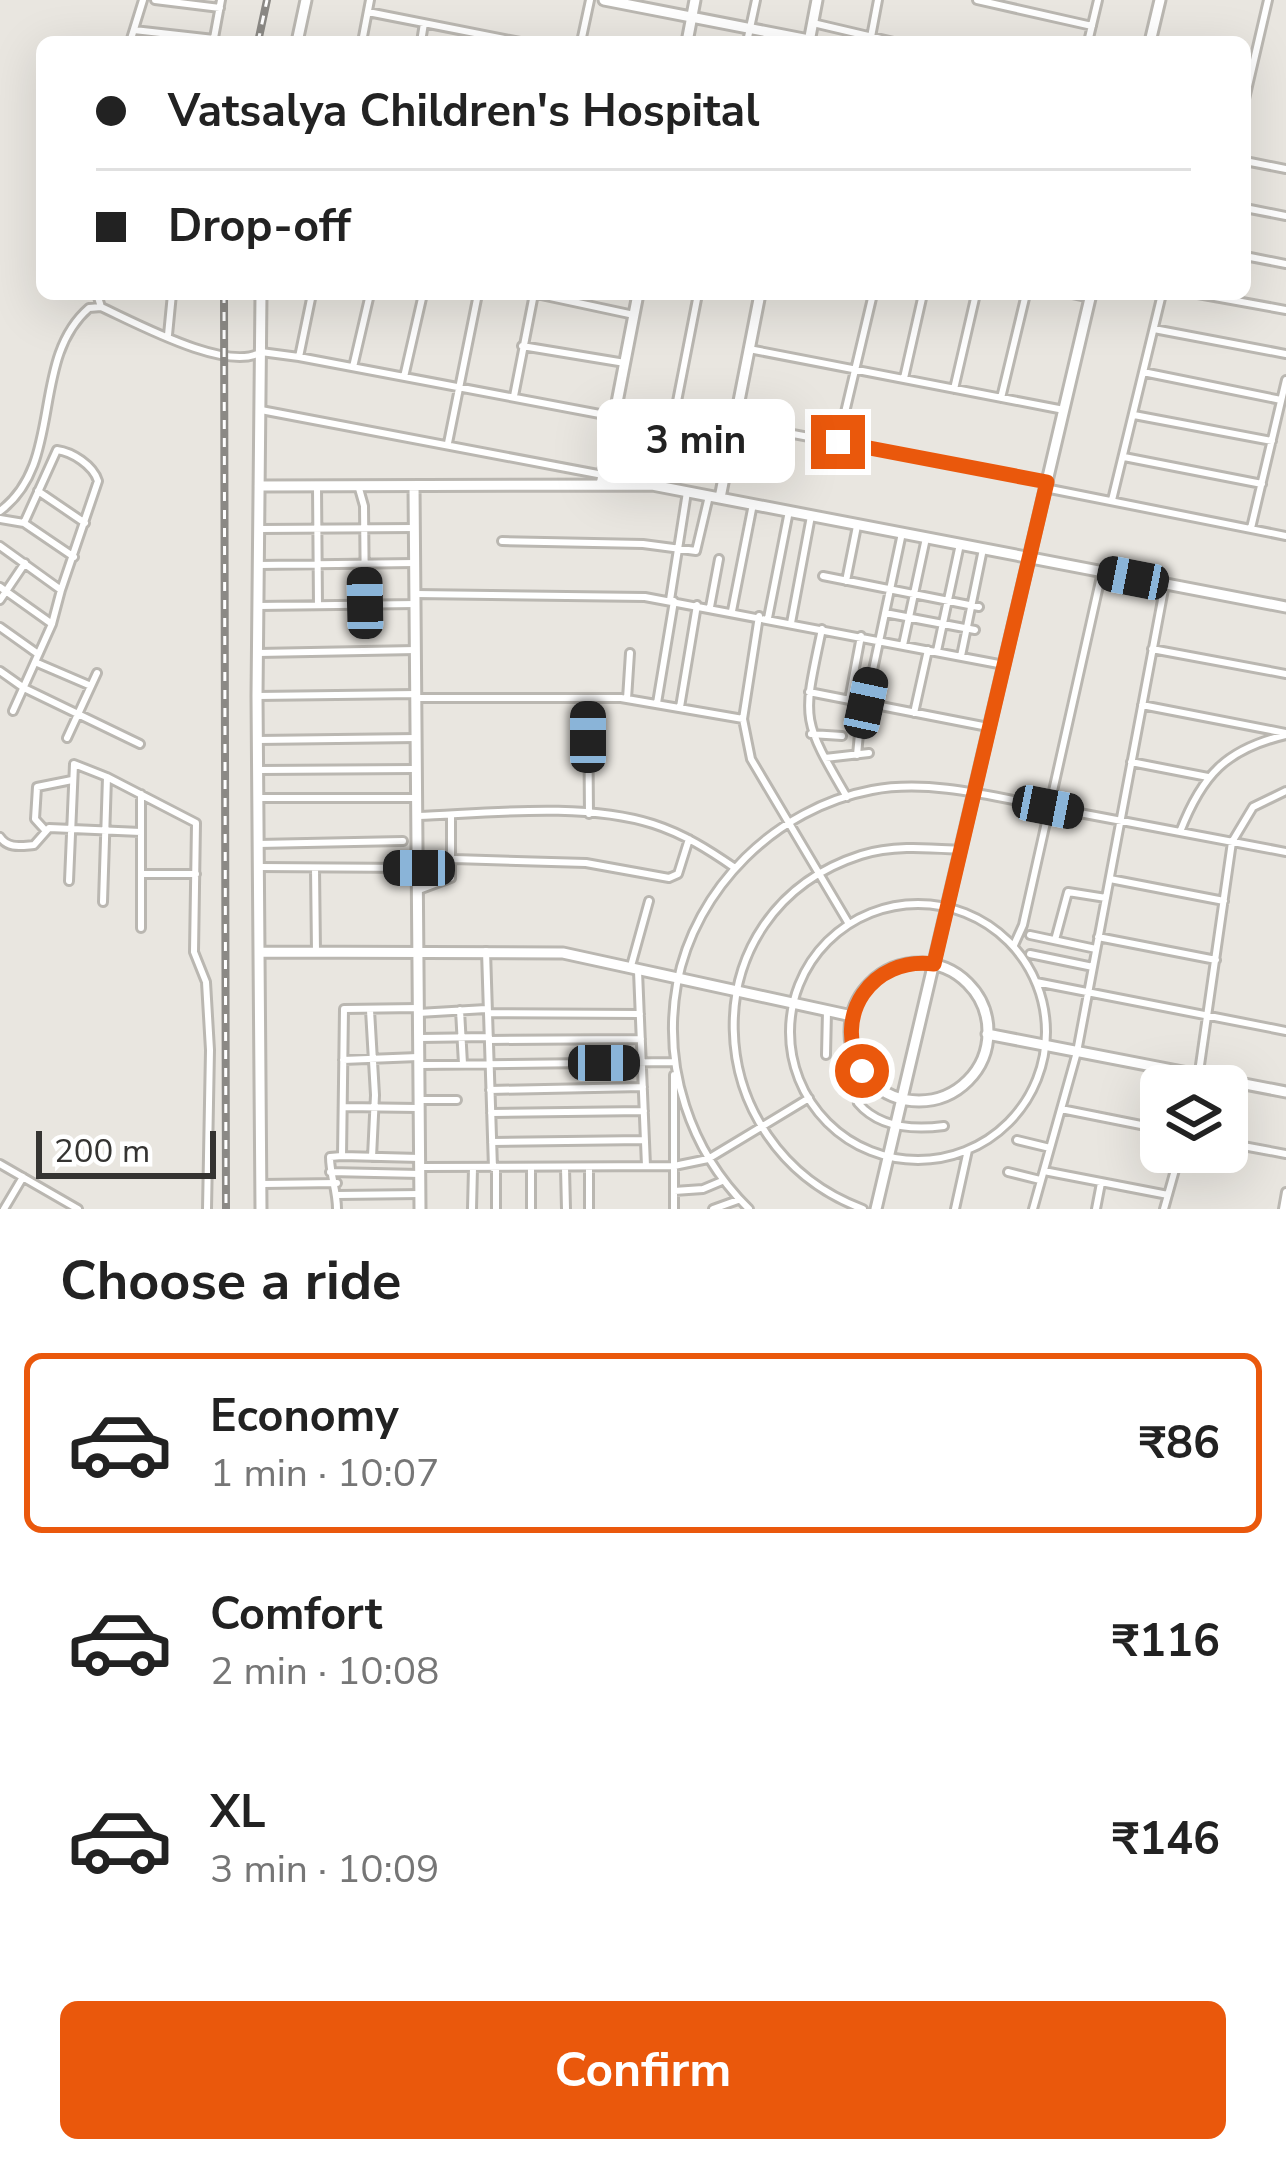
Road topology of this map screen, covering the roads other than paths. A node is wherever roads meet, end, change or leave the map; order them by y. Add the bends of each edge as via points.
1 (142, 0) edge
2 (154, 0) edge
3 (306, 0) edge
4 (370, 0) edge
5 (590, 0) edge
6 (604, 0) edge
7 (695, 0) edge
8 (756, 0) edge
9 (817, 0) edge
10 (878, 0) edge
11 (977, 0) edge
12 (1098, 0) edge
13 (1162, 0) edge
14 (1268, 0) edge
15 (221, 4) edge
16 (368, 12) junction
17 (692, 17) junction
18 (424, 23) junction
19 (812, 23) junction
20 (1092, 26) junction
21 (750, 28) junction
22 (134, 30) junction
23 (132, 36) edge
24 (182, 36) edge
25 (215, 36) edge
26 (298, 36) edge
27 (363, 36) edge
28 (422, 36) edge
29 (473, 36) edge
30 (582, 36) edge
31 (688, 36) edge
32 (748, 36) edge
33 (786, 36) edge
34 (810, 36) edge
35 (867, 36) edge
36 (871, 36) edge
37 (1090, 36) edge
38 (1153, 36) edge
39 (1251, 73) edge
40 (1251, 162) edge
41 (1286, 169) edge
42 (1251, 209) edge
43 (1286, 216) edge
44 (1251, 257) edge
45 (1286, 264) edge
46 (99, 300) edge
47 (171, 300) edge
48 (261, 300) edge
49 (311, 300) edge
50 (369, 300) edge
51 (422, 300) edge
52 (477, 300) edge
53 (534, 300) edge
54 (565, 300) edge
55 (637, 300) edge
56 (697, 300) edge
57 (759, 300) edge
58 (872, 300) edge
59 (922, 300) edge
60 (975, 300) edge
61 (1025, 300) edge
62 (1091, 300) edge
63 (1091, 300) edge
64 (1161, 300) edge
65 (1231, 300) edge
66 (101, 308) junction
67 (1286, 310) edge
68 (634, 314) junction
69 (1154, 329) junction
70 (168, 335) junction
71 (522, 346) junction
72 (749, 349) junction
73 (261, 352) junction
74 (1286, 354) edge
75 (299, 357) junction
76 (625, 363) junction
77 (353, 367) junction
78 (855, 370) junction
79 (1143, 372) junction
80 (404, 377) junction
81 (903, 379) junction
82 (1286, 380) edge
83 (460, 386) junction
84 (954, 388) junction
85 (514, 397) junction
86 (1001, 398) junction
87 (1281, 400) junction
88 (261, 410) junction
89 (1064, 410) junction
90 (1133, 415) junction
91 (615, 416) junction
92 (735, 423) junction
93 (672, 428) junction
94 (732, 439) junction
95 (1272, 441) junction
96 (838, 442) junction
97 (448, 445) junction
98 (1123, 457) junction
99 (602, 480) junction
100 (1262, 484) junction
101 (358, 485) junction
102 (1048, 485) junction
103 (259, 486) junction
104 (414, 486) junction
105 (316, 487) junction
106 (38, 491) junction
107 (687, 492) junction
108 (714, 497) junction
109 (1112, 501) junction
110 (753, 504) junction
111 (789, 512) junction
112 (0, 515) edge
113 (811, 516) junction
114 (24, 523) junction
115 (85, 523) junction
116 (858, 525) junction
117 (318, 526) junction
118 (364, 528) junction
119 (415, 528) junction
120 (259, 529) junction
121 (1251, 529) junction
122 (902, 533) junction
123 (1286, 536) edge
124 (926, 538) junction
125 (502, 541) dead end
126 (960, 544) junction
127 (0, 546) edge
128 (678, 548) junction
129 (983, 549) junction
130 (74, 557) junction
131 (1032, 558) junction
132 (719, 559) dead end
133 (25, 563) junction
134 (415, 563) junction
135 (317, 564) junction
136 (364, 564) junction
137 (259, 565) junction
138 (1102, 572) junction
139 (823, 577) dead end
140 (846, 581) junction
141 (1165, 584) junction
142 (3, 589) edge
143 (61, 590) junction
144 (890, 590) junction
145 (914, 594) junction
146 (416, 599) junction
147 (0, 600) edge
148 (672, 600) junction
149 (948, 601) junction
150 (365, 603) junction
151 (697, 604) junction
152 (318, 605) junction
153 (258, 606) junction
154 (976, 606) junction
155 (710, 607) junction
156 (1286, 607) edge
157 (732, 611) junction
158 (885, 613) junction
159 (763, 617) junction
160 (909, 617) junction
161 (791, 622) junction
162 (52, 624) junction
163 (943, 624) junction
164 (0, 627) edge
165 (822, 629) junction
166 (971, 629) junction
167 (861, 636) junction
168 (879, 640) junction
169 (903, 645) junction
170 (416, 650) junction
171 (1152, 650) junction
172 (933, 651) junction
173 (630, 652) dead end
174 (258, 653) junction
175 (962, 656) junction
176 (37, 658) junction
177 (1004, 664) junction
178 (0, 670) edge
179 (97, 673) dead end
180 (1286, 674) edge
181 (91, 686) junction
182 (24, 688) junction
183 (809, 692) junction
184 (257, 696) junction
185 (417, 696) junction
186 (588, 698) junction
187 (627, 699) junction
188 (849, 700) junction
189 (657, 703) junction
190 (864, 703) junction
191 (1142, 705) junction
192 (680, 707) junction
193 (13, 711) dead end
194 (914, 713) junction
195 (78, 715) junction
196 (743, 719) junction
197 (989, 728) junction
198 (811, 734) junction
199 (1286, 734) edge
200 (842, 736) dead end
201 (67, 737) dead end
202 (418, 738) junction
203 (257, 740) junction
204 (140, 744) dead end
205 (869, 753) dead end
206 (857, 754) junction
207 (824, 758) junction
208 (1131, 762) junction
209 (418, 769) junction
210 (258, 770) junction
211 (107, 777) junction
212 (1208, 777) junction
213 (72, 780) junction
214 (1286, 791) edge
215 (141, 793) junction
216 (976, 793) junction
217 (847, 797) junction
218 (258, 798) junction
219 (418, 798) junction
220 (1048, 807) junction
221 (589, 814) junction
222 (451, 815) junction
223 (418, 816) junction
224 (1120, 820) junction
225 (788, 824) junction
226 (45, 830) junction
227 (71, 830) junction
228 (105, 830) junction
229 (141, 832) junction
230 (1180, 832) junction
231 (0, 837) edge
232 (689, 838) junction
233 (403, 841) dead end
234 (1232, 842) junction
235 (258, 844) junction
236 (961, 850) junction
237 (1286, 852) edge
238 (454, 859) junction
239 (259, 868) junction
240 (315, 868) junction
241 (419, 868) junction
242 (735, 868) junction
243 (141, 874) junction
244 (196, 874) junction
245 (819, 875) junction
246 (1109, 879) junction
247 (69, 881) dead end
248 (419, 890) junction
249 (1106, 898) junction
250 (1224, 901) junction
251 (103, 902) dead end
252 (649, 902) dead end
253 (950, 908) junction
254 (849, 924) junction
255 (141, 928) dead end
256 (1030, 935) dead end
257 (1098, 937) junction
258 (1055, 940) junction
259 (1014, 945) junction
260 (1096, 949) junction
261 (259, 952) junction
262 (316, 952) junction
263 (420, 952) junction
264 (486, 952) junction
265 (1030, 953) dead end
266 (1216, 960) junction
267 (936, 965) junction
268 (634, 966) junction
269 (1093, 967) junction
270 (679, 976) junction
271 (1036, 982) junction
272 (738, 990) junction
273 (1088, 992) junction
274 (794, 1003) junction
275 (370, 1010) junction
276 (460, 1010) junction
277 (827, 1010) junction
278 (418, 1011) junction
279 (488, 1011) junction
280 (640, 1014) junction
281 (852, 1016) junction
282 (1208, 1016) junction
283 (1286, 1031) edge
284 (988, 1034) junction
285 (461, 1037) junction
286 (489, 1038) junction
287 (417, 1039) junction
288 (640, 1040) junction
289 (1047, 1046) junction
290 (1077, 1052) junction
291 (826, 1055) dead end
292 (343, 1060) junction
293 (374, 1060) junction
294 (419, 1061) junction
295 (674, 1061) junction
296 (642, 1062) junction
297 (463, 1064) junction
298 (490, 1064) junction
299 (1200, 1065) edge
300 (1140, 1067) edge
301 (874, 1084) junction
302 (1248, 1087) edge
303 (643, 1088) junction
304 (490, 1090) junction
305 (1286, 1092) edge
306 (809, 1098) junction
307 (457, 1100) dead end
308 (904, 1100) junction
309 (420, 1104) junction
310 (375, 1107) junction
311 (344, 1108) junction
312 (1061, 1109) junction
313 (644, 1111) junction
314 (491, 1113) junction
315 (898, 1126) junction
316 (944, 1126) dead end
317 (1140, 1126) edge
318 (760, 1127) junction
319 (645, 1140) junction
320 (1017, 1140) dead end
321 (492, 1142) junction
322 (1248, 1147) edge
323 (1051, 1148) junction
324 (968, 1150) junction
325 (1286, 1154) edge
326 (342, 1156) junction
327 (891, 1156) junction
328 (372, 1157) junction
329 (708, 1160) junction
330 (0, 1164) edge
331 (646, 1166) junction
332 (674, 1166) junction
333 (420, 1167) junction
334 (590, 1167) junction
335 (472, 1168) junction
336 (494, 1168) junction
337 (531, 1168) junction
338 (565, 1168) junction
339 (330, 1172) junction
340 (1008, 1172) dead end
341 (1174, 1173) edge
342 (370, 1174) junction
343 (1043, 1176) junction
344 (23, 1178) junction
345 (722, 1181) junction
346 (1101, 1182) junction
347 (337, 1183) junction
348 (261, 1184) junction
349 (674, 1192) junction
350 (1286, 1192) edge
351 (370, 1194) junction
352 (420, 1194) junction
353 (337, 1195) junction
354 (1168, 1195) junction
355 (739, 1199) junction
356 (5, 1207) edge
357 (78, 1209) edge
358 (207, 1209) edge
359 (261, 1209) edge
360 (337, 1209) edge
361 (420, 1209) edge
362 (472, 1209) edge
363 (496, 1209) edge
364 (531, 1209) edge
365 (566, 1209) edge
366 (589, 1209) edge
367 (674, 1209) edge
368 (713, 1209) edge
369 (749, 1209) edge
370 (863, 1209) edge
371 (879, 1209) edge
372 (955, 1209) edge
373 (1034, 1209) edge
374 (1096, 1209) edge
375 (1164, 1209) edge
376 (1282, 1209) edge

1 - 22 street
2 - 15 street
3 - 26 street
4 - 16 street
5 - 30 street
6 - 17 street
7 - 17 street
8 - 21 street
9 - 19 street
10 - 36 street
11 - 20 street
12 - 20 street
13 - 38 street
14 - 39 street
15 - 25 street
16 - 18 street
16 - 27 street
17 - 21 street
17 - 31 street
18 - 28 street
18 - 29 street
19 - 34 street
19 - 35 street
20 - 37 street
21 - 32 street
21 - 33 street
22 - 23 street
22 - 24 street
40 - 41 street
42 - 43 street
44 - 45 street
46 - 66 street
47 - 70 street
48 - 73 street
49 - 75 street
50 - 77 street
51 - 80 street
52 - 83 street
53 - 71 street
54 - 68 street
55 - 68 street
56 - 93 street
57 - 72 street
58 - 78 street
59 - 81 street
60 - 84 street
61 - 86 street
62 - 89 street
63 - 102 street
64 - 69 street
65 - 67 street
66 - 70 street
66 - 112 street via 79,316 64,345 35,461
68 - 76 street
69 - 74 street
69 - 79 street
70 - 73 street via 218,357
71 - 76 street
71 - 85 street
72 - 78 street
72 - 92 street
73 - 75 street
73 - 88 street
75 - 77 street
76 - 91 street
77 - 80 street
78 - 81 street
78 - 96 street
79 - 87 street
79 - 90 street
80 - 83 street
81 - 84 street
82 - 87 street
83 - 85 street
83 - 97 street
84 - 86 street
85 - 91 street
86 - 89 street
87 - 95 street
88 - 97 street
88 - 103 street
89 - 102 street
90 - 95 street
90 - 98 street
91 - 93 street
91 - 99 street
92 - 94 street
92 - 96 street
93 - 94 street
94 - 108 street
95 - 100 street
96 - 102 street
97 - 99 street
98 - 100 street
98 - 109 street
99 - 104 street
99 - 107 street
100 - 121 street
101 - 104 street
101 - 105 street
101 - 118 street
102 - 109 street
102 - 131 street
103 - 105 street
103 - 120 street
104 - 119 street
105 - 117 street
106 - 114 street
106 - 115 street
106 - 115 street via 56,450 86,464 98,481
107 - 108 street
107 - 128 street
108 - 110 street
108 - 128 street via 698,550
109 - 121 street
110 - 111 street
110 - 157 street
111 - 113 street
111 - 159 street
112 - 114 street
113 - 116 street
113 - 161 street
114 - 130 street
115 - 130 street
116 - 122 street
116 - 140 street
117 - 118 street
117 - 120 street
117 - 135 street
118 - 119 street
118 - 136 street
119 - 134 street
120 - 137 street
121 - 123 street
122 - 124 street
122 - 144 street
124 - 126 street
124 - 145 street
125 - 128 street
126 - 129 street
126 - 149 street
127 - 133 street
128 - 148 street
129 - 131 street
129 - 154 street
130 - 143 street
131 - 138 street
131 - 177 street
131 - 216 street
132 - 155 street
133 - 142 street
133 - 143 street
134 - 136 street
134 - 146 street
135 - 136 street
135 - 137 street
135 - 152 street
136 - 150 street
137 - 153 street
138 - 141 street
138 - 220 street
139 - 140 street
140 - 144 street
141 - 156 street
141 - 171 street
142 - 147 street
142 - 162 street
143 - 162 street
144 - 145 street
144 - 158 street
145 - 149 street
145 - 160 street
146 - 148 street
146 - 150 street
146 - 170 street
148 - 151 street
148 - 189 street
149 - 154 street
149 - 163 street
150 - 152 street
151 - 155 street
151 - 192 street
152 - 153 street
153 - 174 street
154 - 166 street
155 - 157 street
157 - 159 street
158 - 160 street
158 - 168 street
159 - 161 street
159 - 196 street
160 - 163 street
160 - 169 street
161 - 165 street
162 - 176 street
163 - 166 street
163 - 172 street
164 - 176 street
165 - 167 street
165 - 183 street
166 - 175 street
167 - 168 street
167 - 188 street
168 - 169 street
168 - 190 street
169 - 172 street
170 - 174 street
170 - 185 street
171 - 180 street
171 - 191 street
172 - 175 street
172 - 194 street
173 - 187 street
174 - 184 street
175 - 177 street
176 - 181 street
176 - 182 street
177 - 197 street
178 - 182 street
179 - 181 street
181 - 195 street
182 - 193 street
182 - 195 street
183 - 188 street
183 - 198 street
184 - 185 street
184 - 203 street
185 - 186 street
185 - 202 street
186 - 187 street
186 - 221 street
187 - 189 street
188 - 190 street
189 - 192 street
190 - 194 street
190 - 206 street
191 - 199 street
191 - 208 street
192 - 196 street
194 - 197 street
195 - 201 street
195 - 204 street
196 - 225 street via 751,759
197 - 216 street
198 - 200 street
198 - 207 street
199 - 212 street via 1245,748
202 - 203 street
202 - 209 street
203 - 210 street
205 - 206 street
206 - 207 street
207 - 217 street
208 - 212 street
208 - 224 street
209 - 210 street
209 - 219 street
210 - 218 street
211 - 213 street via 76,764
211 - 215 street
211 - 228 street
212 - 230 street
213 - 226 street via 37,788 35,819
213 - 227 street
214 - 234 street via 1253,807
215 - 229 street
215 - 244 street via 196,823
216 - 217 street via 914,787
216 - 220 street
216 - 236 street
216 - 253 street
217 - 225 street
218 - 219 street
218 - 235 street
219 - 223 street
220 - 224 street
220 - 259 street
221 - 222 street
221 - 232 street
222 - 223 street
222 - 238 street
223 - 241 street
224 - 230 street
224 - 246 street
225 - 242 street
225 - 245 street
226 - 227 street
226 - 231 street via 34,845
227 - 228 street
227 - 247 street
228 - 229 street
228 - 251 street
229 - 243 street
230 - 234 street
232 - 238 street via 678,874 669,878 586,862
232 - 242 street
233 - 235 street
234 - 237 street
234 - 250 street
235 - 239 street
236 - 245 street via 894,848
236 - 253 street
238 - 248 street via 448,882
239 - 240 street
239 - 261 street
240 - 241 street
240 - 262 street
241 - 248 street
242 - 270 street via 700,917
243 - 244 street
243 - 255 street
244 - 358 street via 194,952 206,982 210,1050
245 - 254 street
245 - 272 street via 757,937
246 - 249 street
246 - 250 street
248 - 263 street
249 - 257 street
249 - 258 street via 1068,892
250 - 266 street
252 - 268 street
253 - 254 street via 901,905
253 - 259 street
253 - 267 street
254 - 274 street via 818,951
256 - 258 street
257 - 260 street
257 - 266 street
258 - 260 street
259 - 271 street
260 - 269 street
261 - 262 street
261 - 348 street
262 - 263 street
263 - 264 street
263 - 278 street
264 - 268 street via 563,953
264 - 279 street
265 - 269 street
266 - 282 street
267 - 281 street via 900,965 878,976
267 - 284 street via 974,990
267 - 308 street
268 - 270 street
268 - 280 street
269 - 273 street
270 - 272 street
270 - 295 street
271 - 273 street
271 - 289 street
272 - 274 street
272 - 318 street via 736,1063
273 - 282 street
273 - 290 street
274 - 277 street
274 - 306 street via 790,1046
275 - 278 street
275 - 292 street via 344,1009
275 - 293 street
276 - 278 street
276 - 279 street
276 - 285 street
277 - 281 street
277 - 291 street
278 - 287 street
279 - 280 street
279 - 286 street
280 - 288 street
281 - 301 street via 851,1046
282 - 283 street
282 - 299 street
284 - 289 street
284 - 308 street via 976,1070 958,1089
285 - 286 street
285 - 287 street
285 - 297 street
286 - 288 street
286 - 298 street
287 - 294 street
288 - 296 street
289 - 290 street
289 - 324 street via 1022,1108
290 - 300 street
290 - 312 street
292 - 293 street
292 - 311 street
293 - 294 street
293 - 310 street
294 - 297 street
294 - 309 street
295 - 296 street
295 - 329 street
295 - 332 street
296 - 298 street
296 - 303 street
297 - 298 street
298 - 304 street
301 - 308 street
301 - 315 street via 858,1106
302 - 305 street
303 - 304 street
303 - 313 street
304 - 314 street
306 - 318 street
306 - 327 street via 842,1134
307 - 309 street
308 - 315 street
309 - 310 street
309 - 333 street
310 - 311 street
310 - 328 street
311 - 326 street
312 - 317 street
312 - 323 street
313 - 314 street
313 - 319 street
314 - 321 street
315 - 316 street
315 - 327 street
318 - 329 street
318 - 370 street via 795,1170
319 - 321 street
319 - 331 street
320 - 323 street
321 - 336 street
322 - 325 street
323 - 343 street
324 - 327 street
324 - 372 street
326 - 328 street
326 - 339 street via 330,1157
327 - 371 street
328 - 333 street
329 - 332 street
329 - 345 street
330 - 344 street
331 - 332 street
331 - 334 street
332 - 349 street
333 - 335 street
333 - 342 street
333 - 352 street
334 - 338 street
334 - 366 street
335 - 336 street
335 - 362 street
336 - 337 street
336 - 363 street
337 - 338 street
337 - 364 street
338 - 365 street
339 - 342 street
339 - 347 street
340 - 343 street
341 - 354 street
342 - 351 street
343 - 346 street
343 - 373 street
344 - 356 street
344 - 357 street
345 - 349 street
345 - 355 street
346 - 354 street
346 - 374 street
347 - 348 street
347 - 353 street
348 - 359 street
349 - 367 street
350 - 376 street
351 - 352 street
351 - 353 street
352 - 361 street
353 - 360 street
354 - 375 street
355 - 368 street
355 - 369 street

